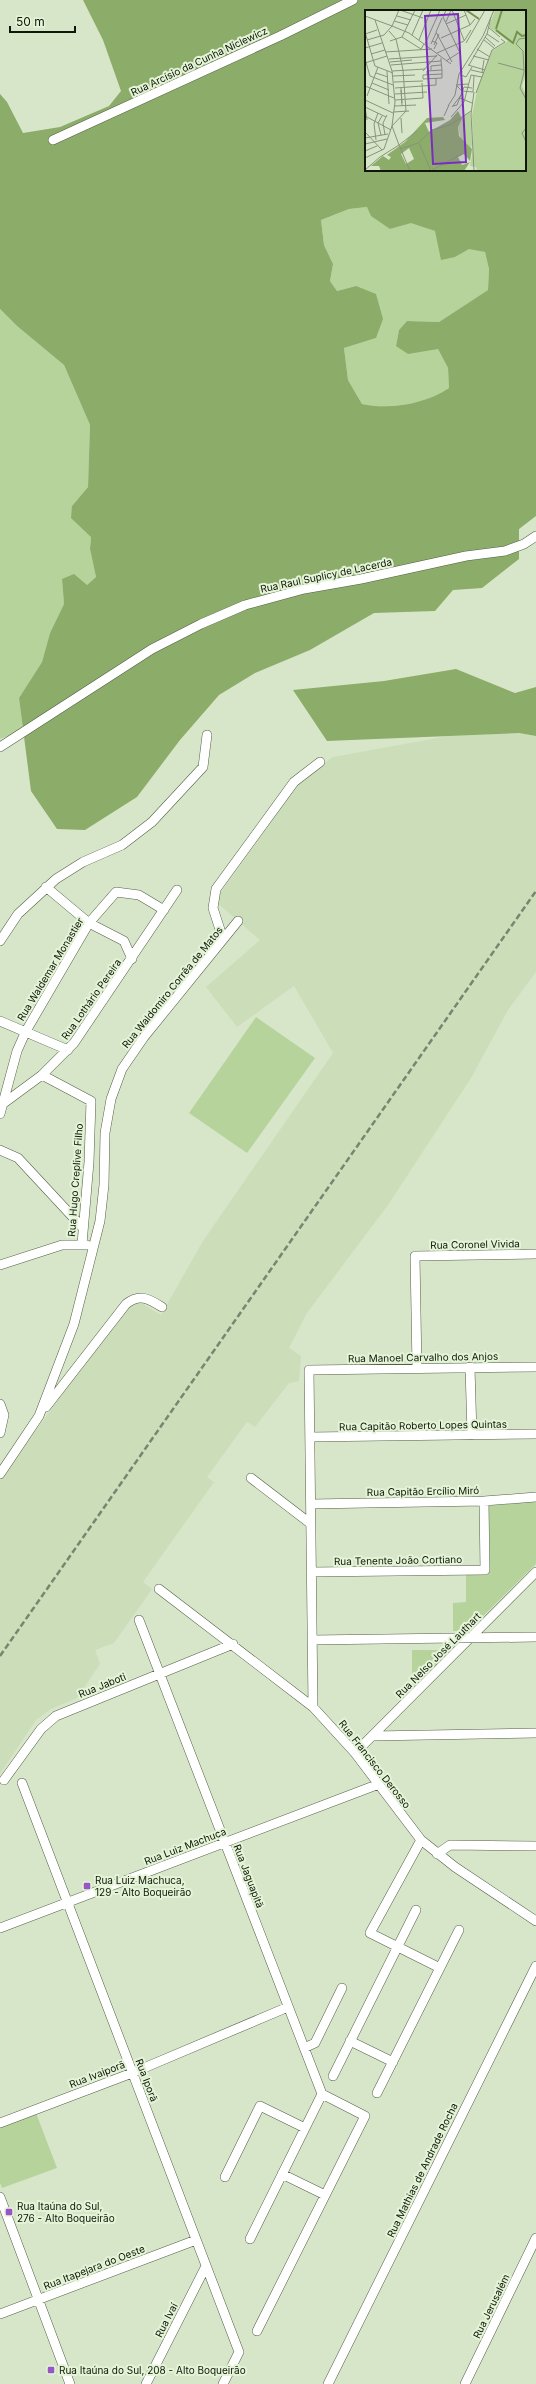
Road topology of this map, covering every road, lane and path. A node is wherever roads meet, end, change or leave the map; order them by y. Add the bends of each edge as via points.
1 (353, 0) edge
2 (53, 140) dead end
3 (536, 536) edge
4 (206, 735) dead end
5 (0, 747) edge
6 (320, 762) dead end
7 (46, 887) junction
8 (177, 890) dead end
9 (164, 910) junction
10 (238, 921) dead end
11 (89, 923) junction
12 (223, 939) junction
13 (0, 941) edge
14 (132, 959) junction
15 (0, 1021) edge
16 (26, 1031) junction
17 (68, 1050) junction
18 (42, 1076) junction
19 (4, 1103) junction
20 (0, 1114) edge
21 (0, 1150) edge
22 (83, 1228) junction
23 (82, 1244) junction
24 (94, 1246) junction
25 (536, 1254) edge
26 (0, 1265) edge
27 (162, 1307) dead end
28 (536, 1366) edge
29 (417, 1368) junction
30 (470, 1368) junction
31 (0, 1404) edge
32 (39, 1416) junction
33 (0, 1433) edge
34 (536, 1434) edge
35 (472, 1435) junction
36 (310, 1437) junction
37 (0, 1474) edge
38 (251, 1478) dead end
39 (536, 1497) edge
40 (484, 1501) junction
41 (311, 1504) junction
42 (311, 1524) junction
43 (312, 1572) junction
44 (536, 1572) edge
45 (159, 1589) dead end
46 (139, 1620) dead end
47 (536, 1637) edge
48 (471, 1638) junction
49 (312, 1640) junction
50 (233, 1644) junction
51 (160, 1673) junction
52 (313, 1707) junction
53 (536, 1733) edge
54 (373, 1736) junction
55 (355, 1753) junction
56 (4, 1780) dead end
57 (22, 1783) dead end
58 (378, 1784) junction
59 (421, 1840) junction
60 (225, 1842) junction
61 (536, 1846) edge
62 (437, 1854) junction
63 (67, 1903) junction
64 (416, 1910) dead end
65 (536, 1920) edge
66 (0, 1928) edge
67 (459, 1930) dead end
68 (397, 1946) junction
69 (536, 1966) edge
70 (440, 1968) junction
71 (342, 1988) dead end
72 (288, 2007) junction
73 (350, 2041) junction
74 (304, 2048) junction
75 (393, 2062) junction
76 (132, 2073) junction
77 (333, 2076) dead end
78 (377, 2093) dead end
79 (322, 2094) junction
80 (0, 2122) edge
81 (305, 2128) junction
82 (282, 2174) junction
83 (225, 2178) dead end
84 (325, 2195) junction
85 (0, 2197) edge
86 (536, 2238) edge
87 (250, 2239) dead end
88 (196, 2240) junction
89 (206, 2266) junction
90 (39, 2300) junction
91 (0, 2314) edge
92 (257, 2331) dead end
93 (70, 2384) edge
94 (146, 2384) edge
95 (223, 2384) edge
96 (328, 2384) edge
97 (465, 2384) edge

1 - 2 street, Rua Arcísio da Cunha Niclewicz
3 - 5 street, Rua Raul Suplicy de Lacerda via 515,548 499,546 480,554 283,593 221,615 146,654
4 - 7 street via 205,756 200,771 146,828 116,848 69,870
6 - 12 street via 294,782 216,890 214,908
7 - 11 street
7 - 13 street via 18,914
8 - 9 street, Rua Lothário Pereira
9 - 11 street, Rua Waldemar Monastier via 139,895 116,892
9 - 14 street, Rua Lothário Pereira
10 - 12 street, Rua Waldomiro Corrêa de Matos
11 - 14 street via 124,941
11 - 16 street, Rua Waldemar Monastier
12 - 24 street, Rua Waldomiro Corrêa de Matos via 136,1047 116,1083 107,1121 103,1197
14 - 17 street, Rua Lothário Pereira
15 - 16 street
16 - 17 street
16 - 19 street, Rua Waldemar Monastier via 17,1051
17 - 18 street, Rua Lothário Pereira
18 - 19 street, Rua Lothário Pereira
18 - 22 street, Rua Hugo Creplive Filho via 91,1101
19 - 20 street, Rua Waldemar Monastier
21 - 22 street via 12,1153 23,1163
22 - 23 street, Rua Hugo Creplive Filho
23 - 24 street
23 - 26 street via 54,1247
24 - 32 street, Rua Waldomiro Corrêa de Matos via 74,1324
25 - 29 street, Rua Coronel Vivida via 415,1256
27 - 32 street via 142,1297 136,1297 126,1304
28 - 30 street, Rua Manoel Carvalho dos Anjos
29 - 30 street, Rua Manoel Carvalho dos Anjos
29 - 36 street, Rua Manoel Carvalho dos Anjos via 310,1370
30 - 35 street
31 - 33 street via 4,1415
32 - 37 street, Rua Waldomiro Corrêa de Matos
34 - 35 street, Rua Capitão Roberto Lopes Quintas
35 - 36 street, Rua Capitão Roberto Lopes Quintas
36 - 41 street
38 - 42 street
39 - 40 street, Rua Capitão Ercílio Miró
40 - 41 street, Rua Capitão Ercílio Miró
40 - 43 street, Rua Tenente João Cortiano via 486,1570
41 - 42 street
42 - 43 street
43 - 49 street
44 - 48 street, Rua Nelso José Lauthart
45 - 50 street, Rua Francisco Derosso
46 - 51 street, Rua Jaguapitã
47 - 48 street
48 - 49 street
48 - 54 street, Rua Nelso José Lauthart
49 - 52 street
50 - 51 street, Rua Jaboti
50 - 52 street, Rua Francisco Derosso
51 - 56 street, Rua Jaboti via 49,1721
51 - 60 street, Rua Jaguapitã
52 - 55 street, Rua Francisco Derosso
53 - 54 street
54 - 55 street, Rua Nelso José Lauthart
55 - 58 street, Rua Francisco Derosso
57 - 63 street, Rua Iporã
58 - 59 street, Rua Francisco Derosso
58 - 60 street, Rua Luiz Machuca
59 - 62 street, Rua Francisco Derosso
59 - 68 street via 370,1933
60 - 63 street, Rua Luiz Machuca
60 - 72 street, Rua Jaguapitã
61 - 62 street via 450,1845
62 - 65 street, Rua Francisco Derosso
63 - 66 street, Rua Luiz Machuca
63 - 76 street, Rua Iporã
64 - 68 street
67 - 70 street
68 - 70 street
68 - 73 street
69 - 96 street, Rua Mathias de Andrade Rocha
70 - 75 street
71 - 74 street via 315,2043
72 - 74 street, Rua Jaguapitã
72 - 76 street, Rua Ivaiporã
73 - 75 street
73 - 77 street
74 - 79 street, Rua Jaguapitã
75 - 78 street
76 - 80 street, Rua Ivaiporã
76 - 88 street, Rua Iporã
79 - 81 street
79 - 84 street via 365,2116
81 - 82 street
81 - 83 street via 260,2106
82 - 84 street
82 - 87 street
84 - 92 street
85 - 90 street
86 - 97 street, Rua Jerusalém
88 - 89 street, Rua Iporã
88 - 90 street, Rua Itapejara do Oeste
89 - 94 street, Rua Ivaí
89 - 95 street, Rua Iporã via 239,2352
90 - 91 street, Rua Itapejara do Oeste
90 - 93 street

